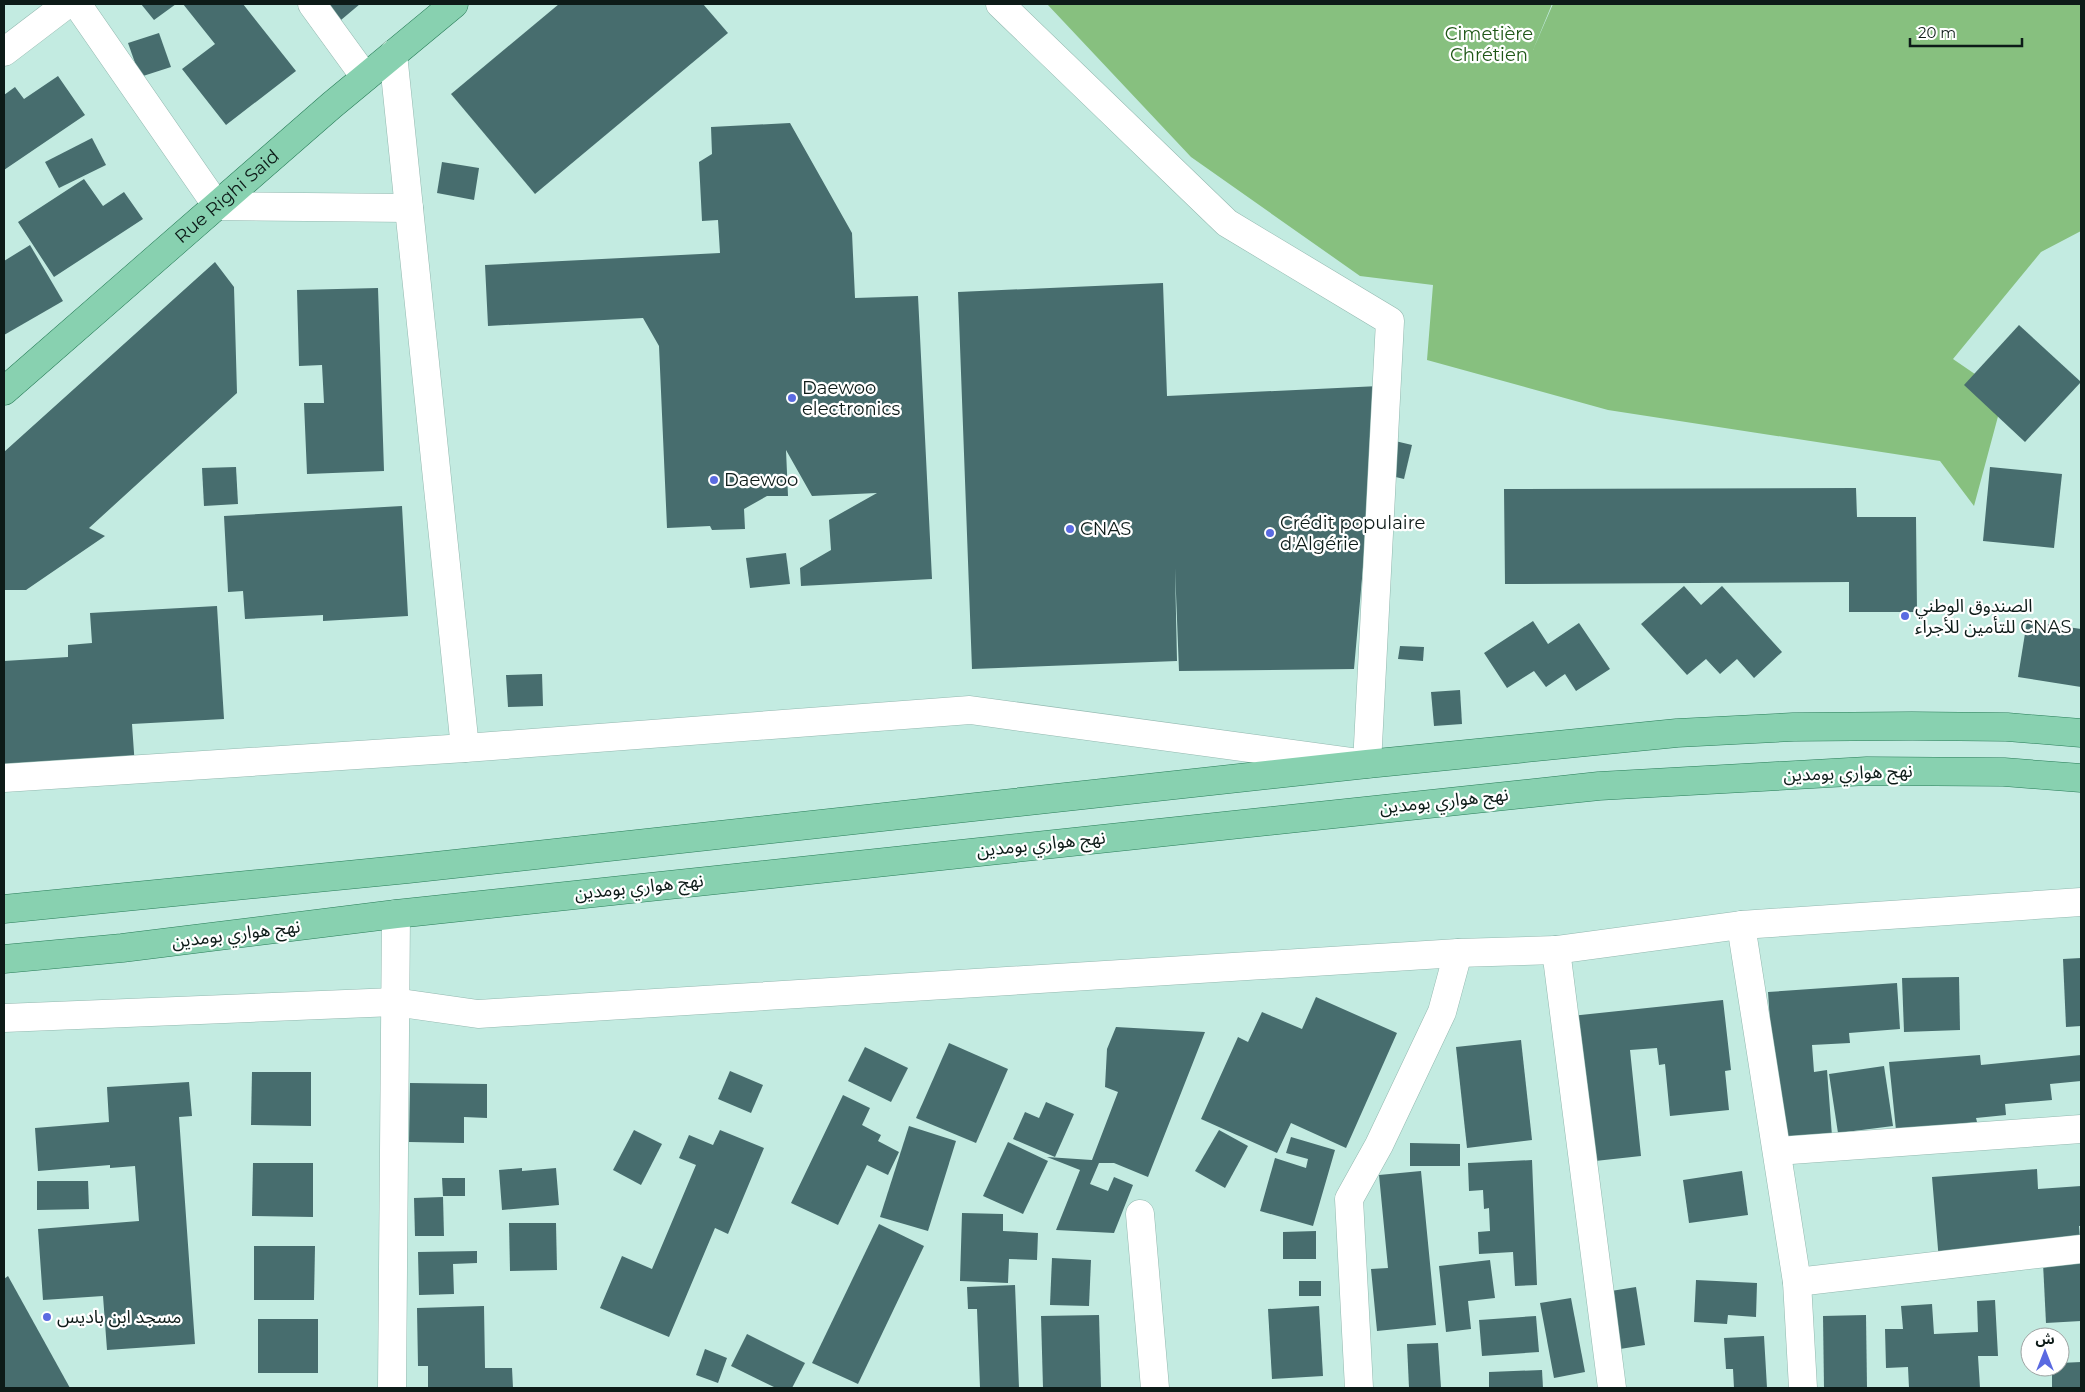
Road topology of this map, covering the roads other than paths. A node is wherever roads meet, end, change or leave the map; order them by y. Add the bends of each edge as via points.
1 (67, 4) edge
2 (77, 4) edge
3 (312, 4) edge
4 (454, 4) edge
5 (1000, 4) edge
6 (4, 52) edge
7 (393, 54) junction
8 (365, 77) junction
9 (217, 206) junction
10 (409, 208) junction
11 (4, 391) edge
12 (2081, 733) edge
13 (465, 748) junction
14 (1367, 764) junction
15 (4, 778) edge
16 (2081, 778) edge
17 (2081, 902) edge
18 (4, 909) edge
19 (396, 914) junction
20 (1741, 925) junction
21 (1556, 950) junction
22 (1458, 953) junction
23 (4, 959) edge
24 (394, 1002) junction
25 (4, 1018) edge
26 (2081, 1129) edge
27 (1777, 1151) junction
28 (1140, 1214) dead end
29 (2081, 1249) edge
30 (1797, 1282) junction
31 (392, 1388) edge
32 (1155, 1388) edge
33 (1359, 1388) edge
34 (1612, 1388) edge
35 (1803, 1388) edge

1 - 6 street
2 - 9 street
3 - 8 street
4 - 7 main road, Rue Righi Said
5 - 14 street via 1227,223 1390,322
7 - 8 main road, Rue Righi Said
7 - 10 street
8 - 9 main road, Rue Righi Said
9 - 10 street
9 - 11 main road, Rue Righi Said
10 - 13 street
12 - 14 main road via 2007,727 1794,727 1677,733
13 - 14 street via 970,710
13 - 15 street
14 - 18 main road via 408,869
16 - 19 main road, نهج هواري بومدين via 2004,772 1868,770 1599,786
17 - 20 street
19 - 23 main road, نهج هواري بومدين via 122,948
19 - 24 street
20 - 21 street
20 - 27 street
21 - 22 street
21 - 34 street
22 - 24 street via 478,1014
22 - 33 street via 1442,1012 1379,1145 1349,1199
24 - 25 street
24 - 31 street
26 - 27 street
27 - 30 street
28 - 32 street
29 - 30 street
30 - 35 street

